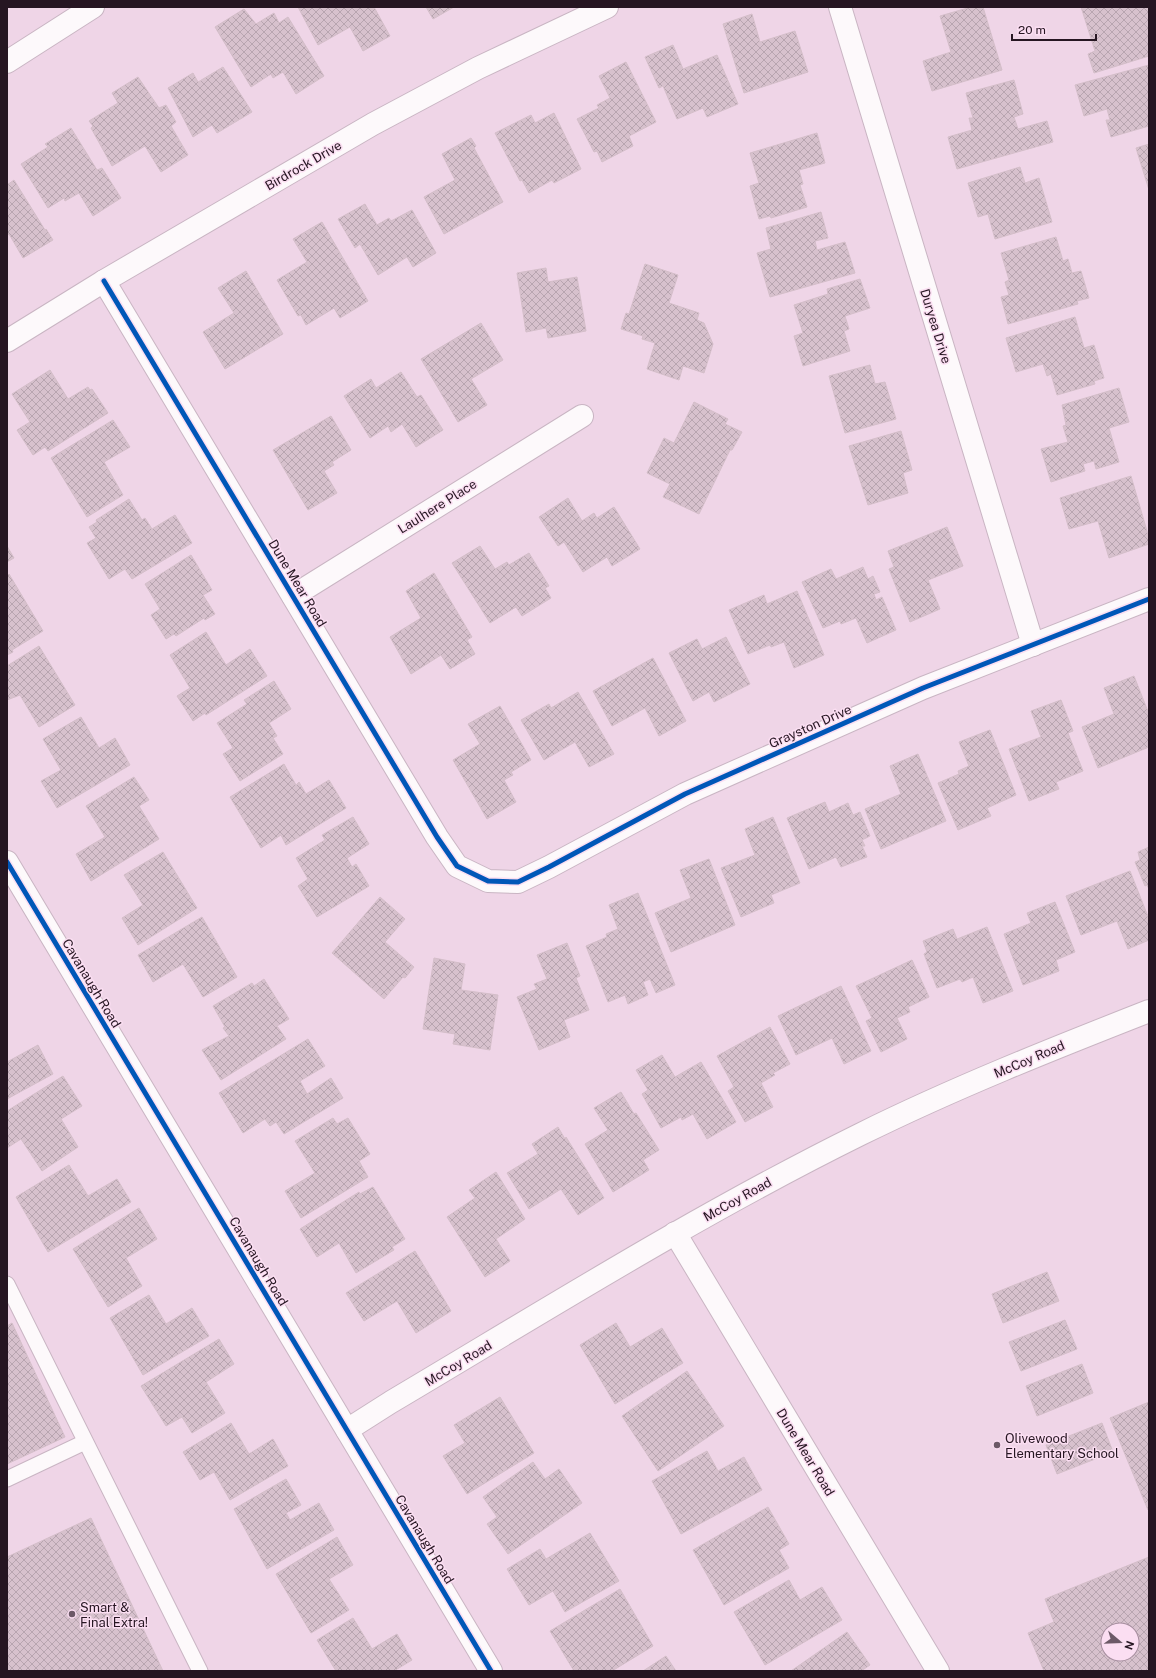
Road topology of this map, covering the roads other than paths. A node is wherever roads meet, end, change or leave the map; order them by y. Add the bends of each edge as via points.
1 (93, 7) edge
2 (607, 7) edge
3 (840, 7) edge
4 (7, 62) edge
5 (104, 282) junction
6 (7, 341) edge
7 (582, 416) dead end
8 (293, 596) junction
9 (1149, 599) edge
10 (1033, 645) junction
11 (7, 862) edge
12 (488, 881) joint
13 (1149, 1011) edge
14 (675, 1233) junction
15 (7, 1284) edge
16 (347, 1430) junction
17 (85, 1442) junction
18 (7, 1479) edge
19 (200, 1671) edge
20 (491, 1671) edge
21 (938, 1671) edge

1 - 4 street
2 - 5 street, Birdrock Drive via 478,68 373,124
3 - 10 street, Duryea Drive
5 - 6 street, Birdrock Drive
5 - 8 street, Dune Mear Road
7 - 8 street, Laulhere Place
8 - 12 street, Dune Mear Road via 457,866
9 - 10 street, Grayston Drive
10 - 12 street, Grayston Drive via 923,688 685,794 518,882
11 - 16 street, Cavanaugh Road
13 - 14 street, McCoy Road via 1013,1066 861,1134
14 - 16 street, McCoy Road
14 - 21 street, Dune Mear Road
15 - 17 lane
16 - 20 street, Cavanaugh Road
17 - 18 lane
17 - 19 lane

